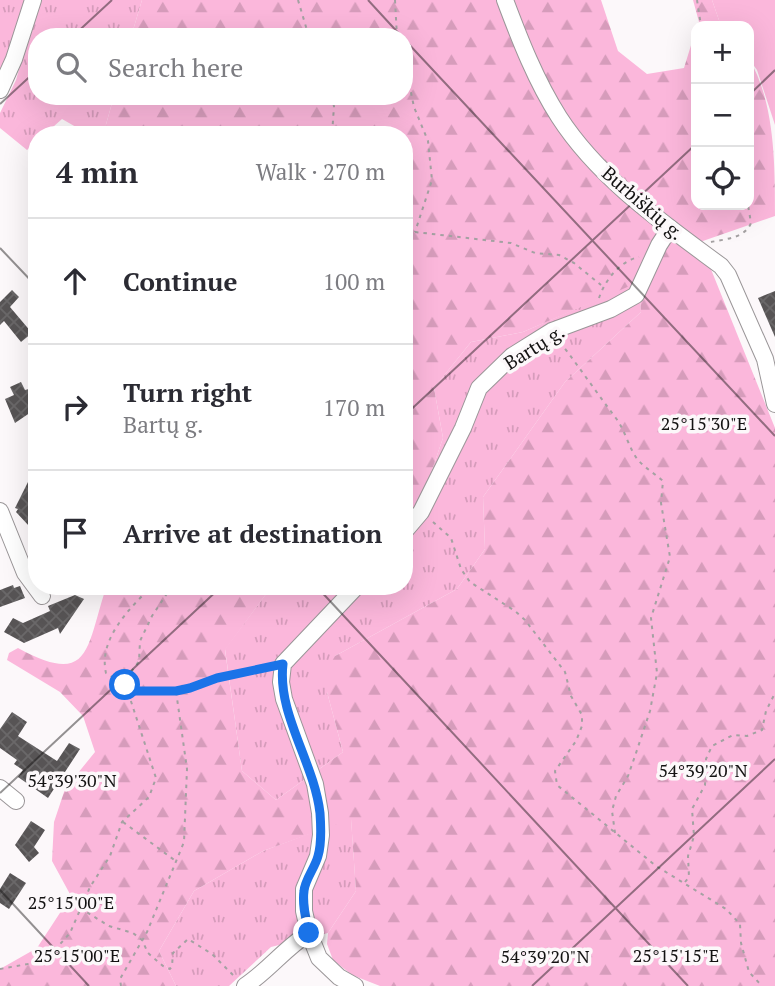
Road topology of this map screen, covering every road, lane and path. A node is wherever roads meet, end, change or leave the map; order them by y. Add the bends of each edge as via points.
1 (33, 0) edge
2 (298, 0) edge
3 (395, 0) edge
4 (505, 0) edge
5 (697, 0) edge
6 (700, 21) edge
7 (306, 28) edge
8 (397, 28) edge
9 (0, 90) edge
10 (413, 102) edge
11 (334, 105) edge
12 (333, 126) edge
13 (749, 210) edge
14 (670, 228) junction
15 (415, 232) junction
16 (413, 234) edge
17 (710, 242) dead end
18 (654, 256) junction
19 (603, 286) junction
20 (597, 304) dead end
21 (552, 331) junction
22 (775, 404) edge
23 (0, 511) edge
24 (421, 512) junction
25 (413, 521) edge
26 (28, 577) edge
27 (143, 595) edge
28 (166, 595) edge
29 (348, 595) edge
30 (283, 664) junction
31 (125, 685) junction
32 (176, 691) junction
33 (775, 693) edge
34 (0, 788) edge
35 (16, 801) dead end
36 (122, 822) junction
37 (615, 833) junction
38 (178, 862) junction
39 (684, 883) junction
40 (80, 908) junction
41 (309, 933) junction
42 (142, 940) junction
43 (0, 969) edge
44 (241, 982) edge
45 (121, 986) edge
46 (355, 986) edge
47 (762, 986) edge

1 - 9 street
2 - 7 path
3 - 8 path
4 - 14 street, Burbiškių g. via 539,83 560,118 628,194
5 - 6 path
10 - 15 path via 428,142 432,180
11 - 12 path
13 - 17 path via 751,223 746,232
14 - 18 street, Bartų g.
14 - 22 street, Burbiškių g. via 728,275 765,359
15 - 16 path
15 - 19 path via 488,239 559,255
18 - 19 path via 627,260
18 - 21 street, Bartų g. via 636,295
19 - 20 path
21 - 24 street, Bartų g. via 512,356 480,388
21 - 37 path via 617,418 640,463 663,481 661,503 670,557 651,618 657,673 635,756 612,811
23 - 26 street
24 - 25 street, Bartų g.
24 - 37 path via 451,538 470,582 515,611 565,672 582,726 555,771 556,785
27 - 31 path via 126,611 103,661 106,673
28 - 31 path via 140,641 139,661
29 - 30 street
30 - 32 path
30 - 41 street via 284,699 315,784 320,813 318,856 304,889
31 - 32 path via 134,691
31 - 36 path via 156,778 149,797
32 - 38 path via 187,769 184,842
33 - 39 path via 762,730 733,735 712,746 706,759 705,785 692,809 694,836 688,856 689,877
34 - 35 street
36 - 38 path
36 - 40 path via 110,856
37 - 39 path
38 - 42 path
39 - 47 path via 726,909 740,924 749,972
40 - 42 path
40 - 43 path via 70,933 53,952 39,962
41 - 44 street via 262,975
41 - 46 street via 319,958
42 - 44 path via 148,953 170,968 173,953 188,939
42 - 45 path via 125,967

